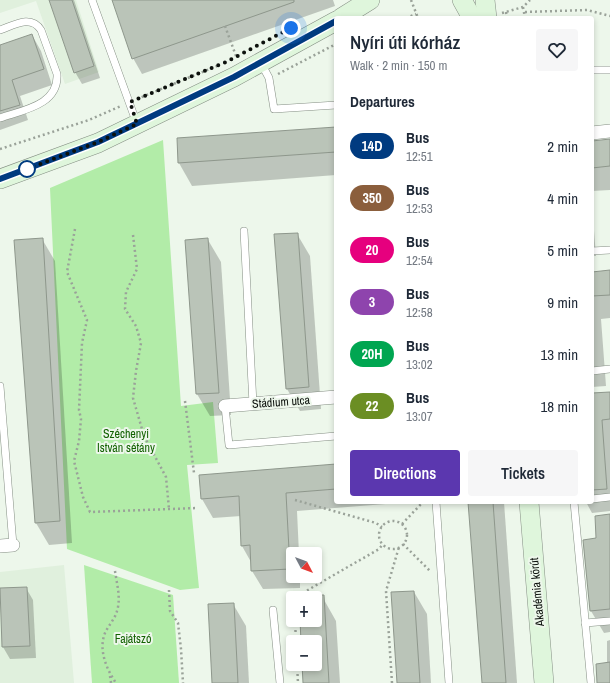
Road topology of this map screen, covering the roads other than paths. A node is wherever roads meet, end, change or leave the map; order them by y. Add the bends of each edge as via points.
1 (92, 0) edge
2 (462, 0) edge
3 (485, 0) edge
4 (371, 2) edge
5 (345, 16) edge
6 (471, 16) edge
7 (487, 16) edge
8 (334, 22) edge
9 (0, 30) edge
10 (261, 63) junction
11 (594, 70) edge
12 (610, 70) edge
13 (334, 105) edge
14 (0, 118) edge
15 (137, 124) junction
16 (610, 131) edge
17 (594, 133) edge
18 (0, 179) edge
19 (244, 231) dead end
20 (610, 250) edge
21 (594, 252) edge
22 (610, 369) edge
23 (594, 371) edge
24 (0, 386) edge
25 (334, 397) edge
26 (253, 404) junction
27 (225, 406) joint
28 (334, 436) edge
29 (610, 497) edge
30 (594, 499) edge
31 (436, 504) edge
32 (529, 504) edge
33 (574, 504) edge
34 (6, 545) edge
35 (273, 610) dead end
36 (610, 621) edge
37 (585, 623) junction
38 (280, 683) edge
39 (449, 683) edge
40 (544, 683) edge
41 (591, 683) edge

1 - 15 lane
2 - 6 street
3 - 7 street
4 - 5 street
8 - 10 street
9 - 14 lane via 30,21 38,25 58,79 53,93 42,103
10 - 13 lane via 269,78 274,109
10 - 15 street
11 - 12 lane
15 - 18 street via 98,142
16 - 17 street
19 - 26 lane
20 - 21 lane
22 - 23 lane
24 - 34 lane
25 - 26 street, Stádium utca
26 - 27 street, Stádium utca
27 - 28 lane via 229,445
29 - 30 lane
31 - 39 lane
32 - 40 street, Akadémia körút
33 - 37 lane
35 - 38 lane
36 - 37 lane
37 - 41 lane

